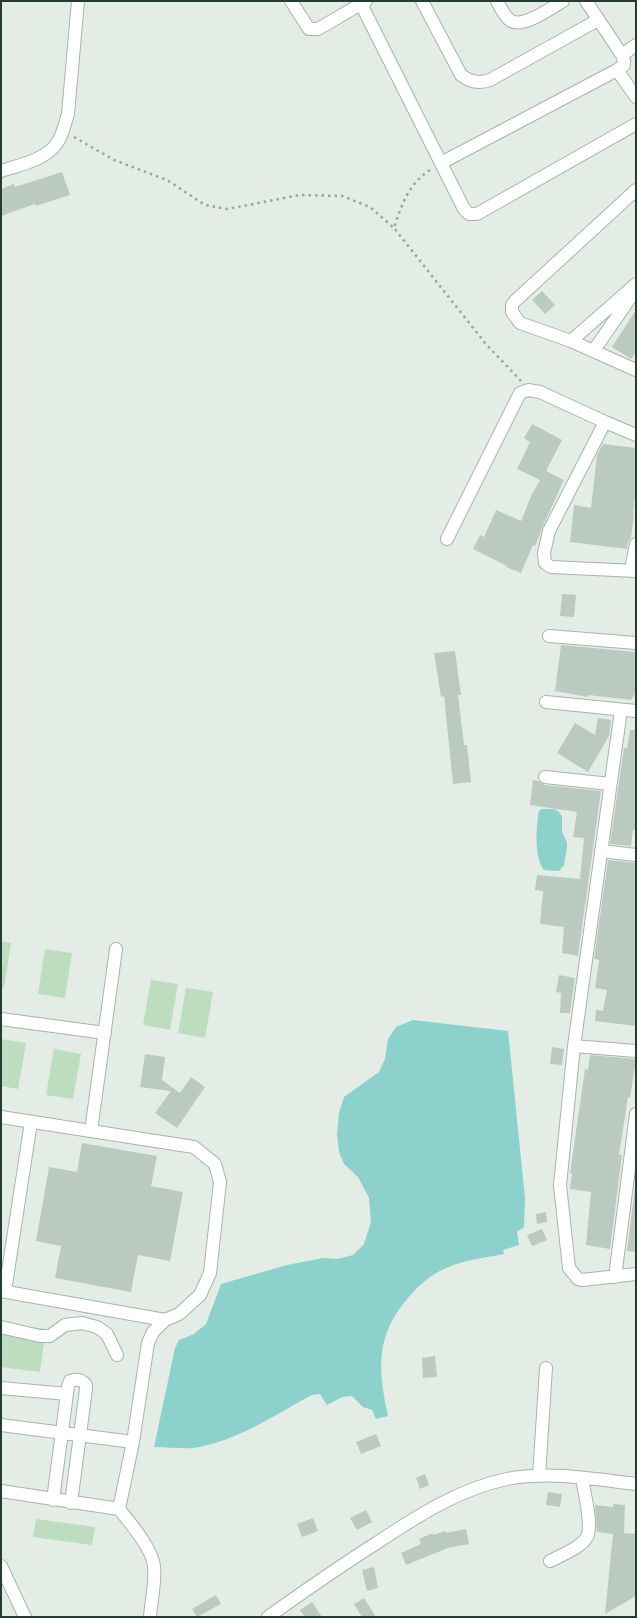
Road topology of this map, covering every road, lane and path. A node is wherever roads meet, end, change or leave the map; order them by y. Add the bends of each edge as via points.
1 (78, 1) edge
2 (291, 1) edge
3 (422, 1) edge
4 (497, 1) edge
5 (563, 1) edge
6 (586, 1) edge
7 (364, 3) edge
8 (598, 20) junction
9 (636, 45) edge
10 (622, 55) junction
11 (617, 70) junction
12 (636, 97) edge
13 (636, 124) edge
14 (63, 130) junction
15 (442, 163) junction
16 (1, 171) edge
17 (636, 190) edge
18 (394, 228) junction
19 (636, 284) edge
20 (636, 290) edge
21 (571, 341) junction
22 (594, 350) junction
23 (636, 370) edge
24 (528, 390) junction
25 (605, 422) junction
26 (636, 435) edge
27 (447, 538) dead end
28 (636, 544) edge
29 (633, 570) edge
30 (549, 636) dead end
31 (636, 643) edge
32 (546, 702) dead end
33 (621, 710) junction
34 (636, 711) edge
35 (544, 777) dead end
36 (610, 784) junction
37 (601, 851) junction
38 (636, 855) edge
39 (116, 949) dead end
40 (1, 1019) edge
41 (105, 1032) junction
42 (574, 1046) junction
43 (636, 1051) edge
44 (636, 1114) edge
45 (1, 1117) edge
46 (31, 1122) junction
47 (91, 1131) junction
48 (636, 1274) edge
49 (615, 1277) junction
50 (3, 1291) edge
51 (165, 1320) junction
52 (1, 1327) edge
53 (117, 1355) dead end
54 (546, 1368) dead end
55 (1, 1388) edge
56 (67, 1394) junction
57 (1, 1426) edge
58 (62, 1432) junction
59 (80, 1435) junction
60 (133, 1442) junction
61 (539, 1476) junction
62 (582, 1478) junction
63 (636, 1484) edge
64 (1, 1491) edge
65 (53, 1500) junction
66 (71, 1503) junction
67 (119, 1509) junction
68 (550, 1561) dead end
69 (1, 1566) edge
70 (25, 1617) edge
71 (150, 1617) edge
72 (268, 1617) edge

1 - 14 street via 68,114
2 - 7 street via 313,30
3 - 8 street via 461,75 476,82 490,80
4 - 5 street via 512,22 528,21
6 - 8 street
7 - 15 street
8 - 10 street
9 - 10 street
10 - 11 street via 624,64
11 - 12 street
11 - 15 street
13 - 15 street via 477,214 469,214 464,209
14 - 16 street via 57,144 48,152
14 - 18 path via 114,160 167,180 205,205 227,209 300,195 342,196 370,207
15 - 18 path via 422,175 403,200
17 - 21 street via 512,305 512,312 520,323
18 - 24 path via 485,343
19 - 21 street
20 - 22 street
21 - 22 street
22 - 23 street
24 - 25 street via 540,392
24 - 27 street via 520,393
25 - 26 street
25 - 29 street via 549,531 545,563 550,567
28 - 29 street
30 - 31 street
32 - 33 street
33 - 34 street
33 - 36 street
35 - 36 street
36 - 37 street
37 - 38 street
37 - 42 street
39 - 41 street
40 - 41 street
41 - 47 street
42 - 43 street
42 - 49 street via 560,1185 569,1268 582,1280
44 - 49 street
45 - 46 street
46 - 47 street
46 - 50 street
47 - 51 street via 194,1147 215,1164 220,1182 210,1273 200,1295 179,1314
48 - 49 street
50 - 51 street
51 - 60 street via 153,1332 148,1343
52 - 53 street via 50,1336 65,1325 82,1323 98,1327 108,1334
54 - 61 street
55 - 56 street
56 - 58 street
56 - 59 street via 70,1381 77,1379 86,1385
57 - 58 street
58 - 59 street
58 - 65 street
59 - 60 street
59 - 66 street
60 - 67 street
61 - 62 street
61 - 72 street via 478,1486 422,1513
62 - 63 street
62 - 68 street via 589,1526 587,1538
64 - 65 street
65 - 66 street
66 - 67 street
67 - 71 street via 153,1557 155,1568
69 - 70 street

